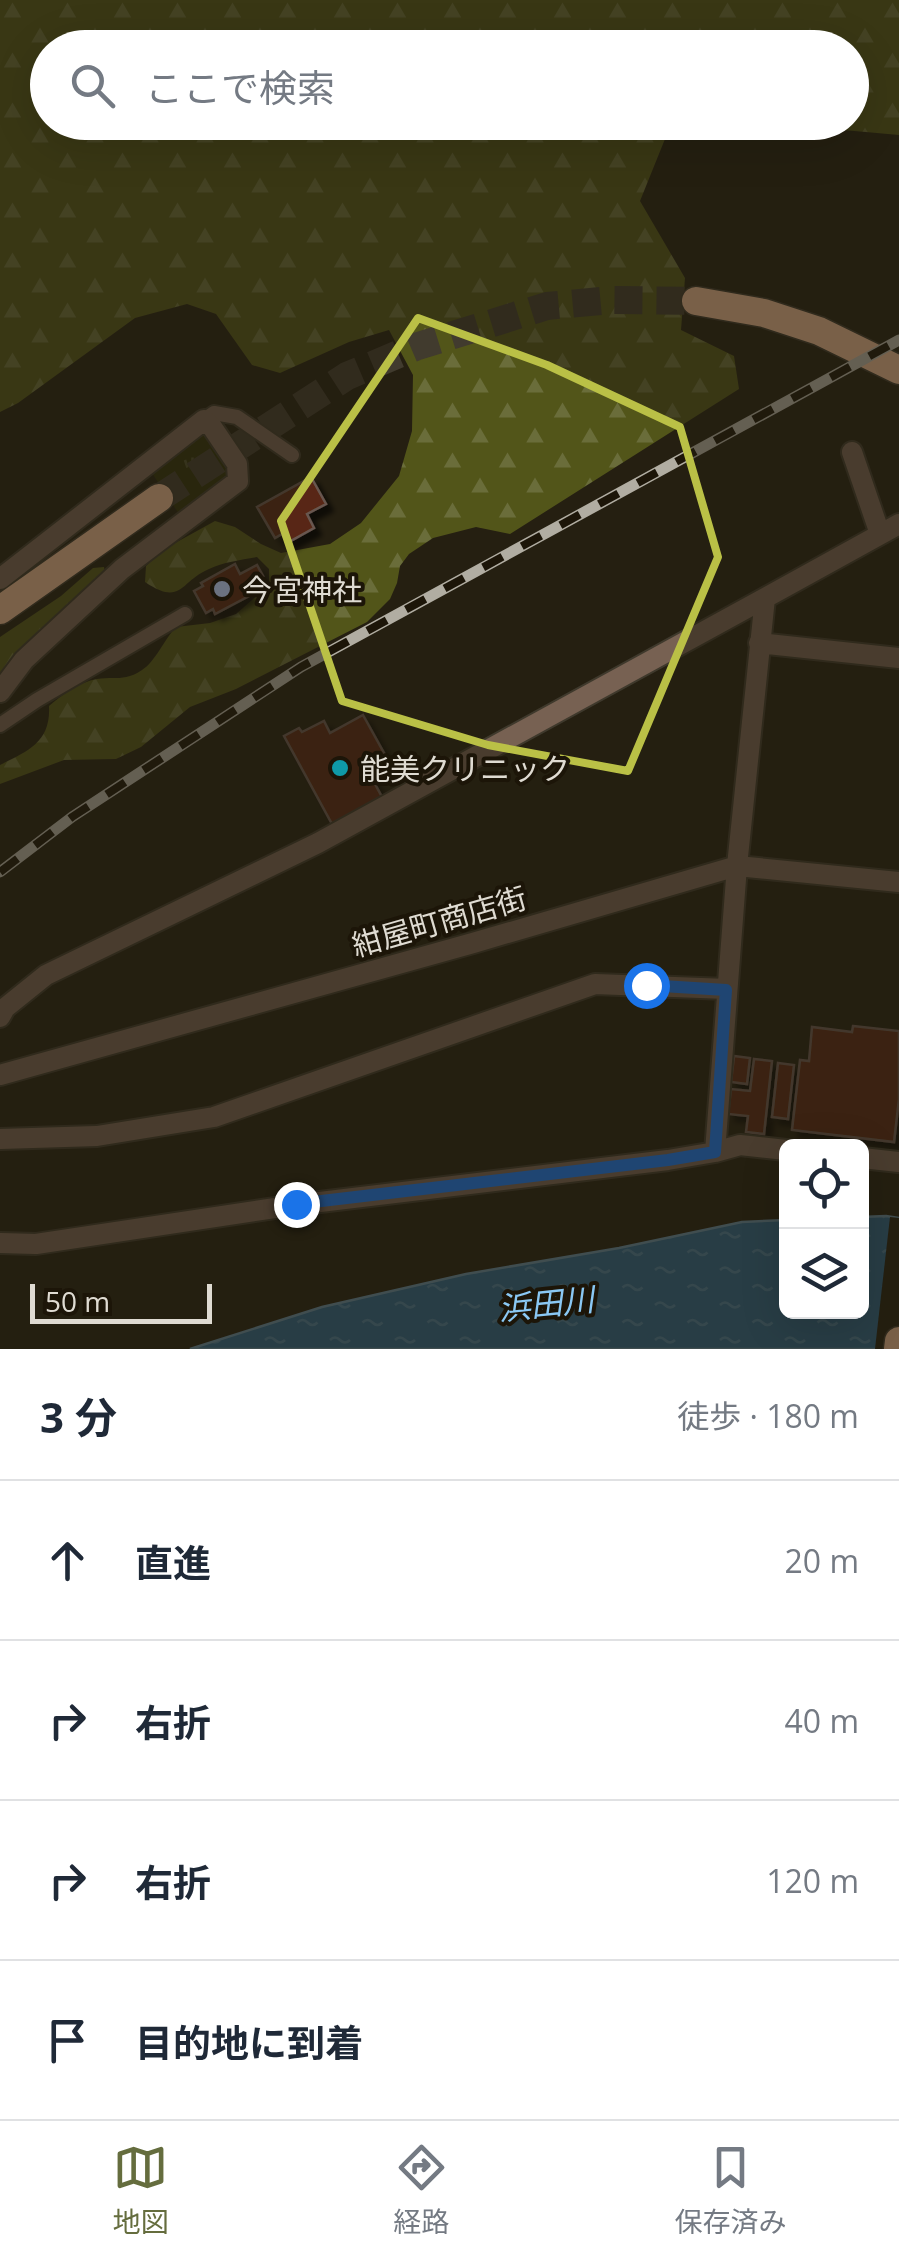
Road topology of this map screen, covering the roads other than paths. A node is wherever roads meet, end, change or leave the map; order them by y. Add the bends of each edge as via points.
1 (696, 300) tunnel mouth
2 (899, 370) edge
3 (204, 420) junction
4 (852, 452) dead end
5 (292, 455) dead end
6 (158, 498) tunnel mouth
7 (889, 529) edge
8 (0, 579) edge
9 (765, 598) junction
10 (0, 610) edge
11 (185, 614) dead end
12 (759, 643) junction
13 (899, 658) edge
14 (0, 692) edge
15 (0, 725) edge
16 (736, 866) junction
17 (899, 882) edge
18 (726, 990) junction
19 (0, 1017) edge
20 (0, 1075) edge
21 (0, 1139) edge
22 (779, 1149) edge
23 (715, 1152) junction
24 (869, 1159) edge
25 (899, 1162) edge
26 (0, 1243) edge
27 (899, 1340) edge
28 (898, 1349) edge

1 - 2 highway via 764,312
3 - 5 lane via 214,413 237,417
3 - 8 street
3 - 14 street via 237,464 238,481 122,569 24,660
4 - 7 street
6 - 10 highway
7 - 9 street
9 - 12 street
9 - 19 street via 318,843 46,975
11 - 15 lane
12 - 13 street
12 - 16 street
16 - 17 street, 紺屋町商店街
16 - 18 street
16 - 20 street, 紺屋町商店街
18 - 21 street via 595,984 214,1117 97,1136
18 - 23 street
22 - 23 street via 740,1145
23 - 26 street via 36,1244
24 - 25 street
27 - 28 highway

